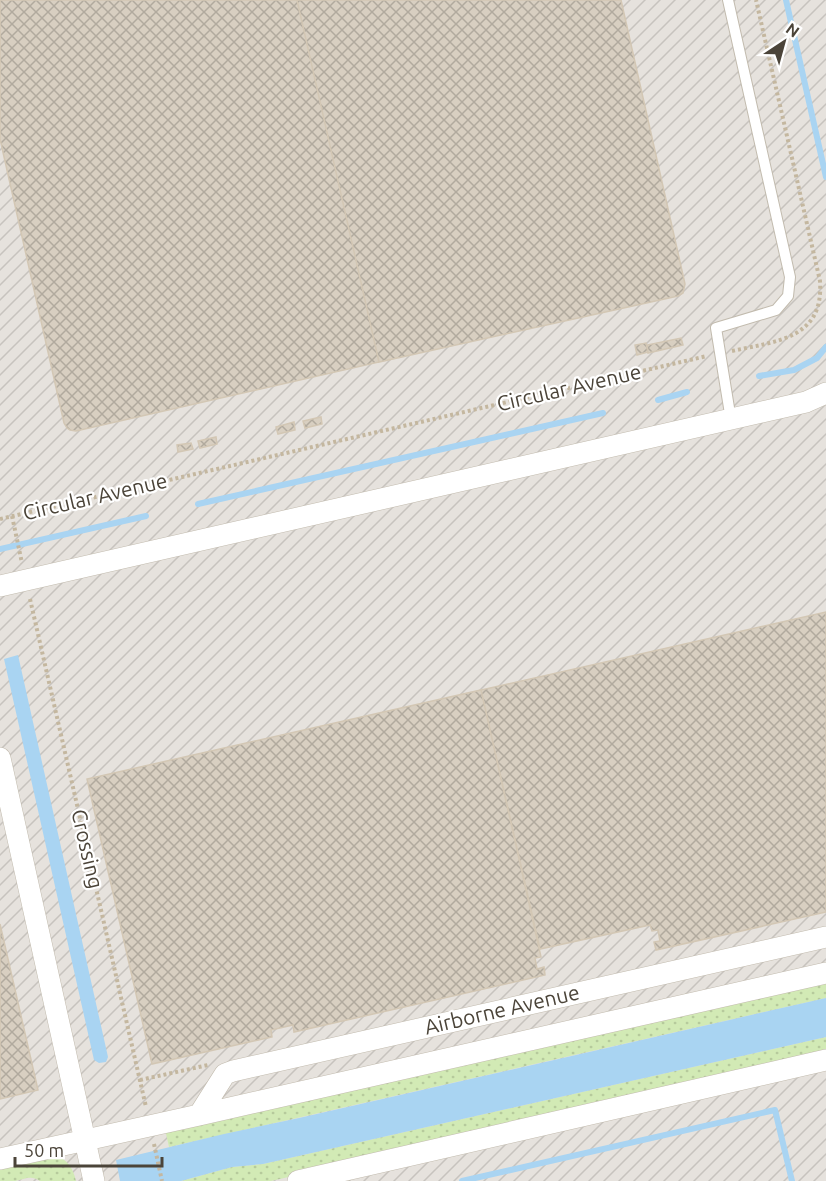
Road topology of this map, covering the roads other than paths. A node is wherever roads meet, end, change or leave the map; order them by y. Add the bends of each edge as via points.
1 (728, 0) edge
2 (826, 393) edge
3 (731, 420) junction
4 (0, 586) edge
5 (0, 758) edge
6 (826, 937) edge
7 (826, 973) edge
8 (826, 1060) edge
9 (199, 1115) junction
10 (86, 1139) junction
11 (0, 1159) edge
12 (94, 1181) edge
13 (298, 1181) edge

1 - 3 lane via 790,277 788,296 776,310 716,328
2 - 3 street via 806,402
3 - 4 street
5 - 10 street
6 - 9 street, Airborne Avenue via 233,1071 225,1074
7 - 9 street, Airborne Avenue
8 - 13 street
9 - 10 street, Airborne Avenue via 151,1130
10 - 11 street, Airborne Avenue
10 - 12 street

